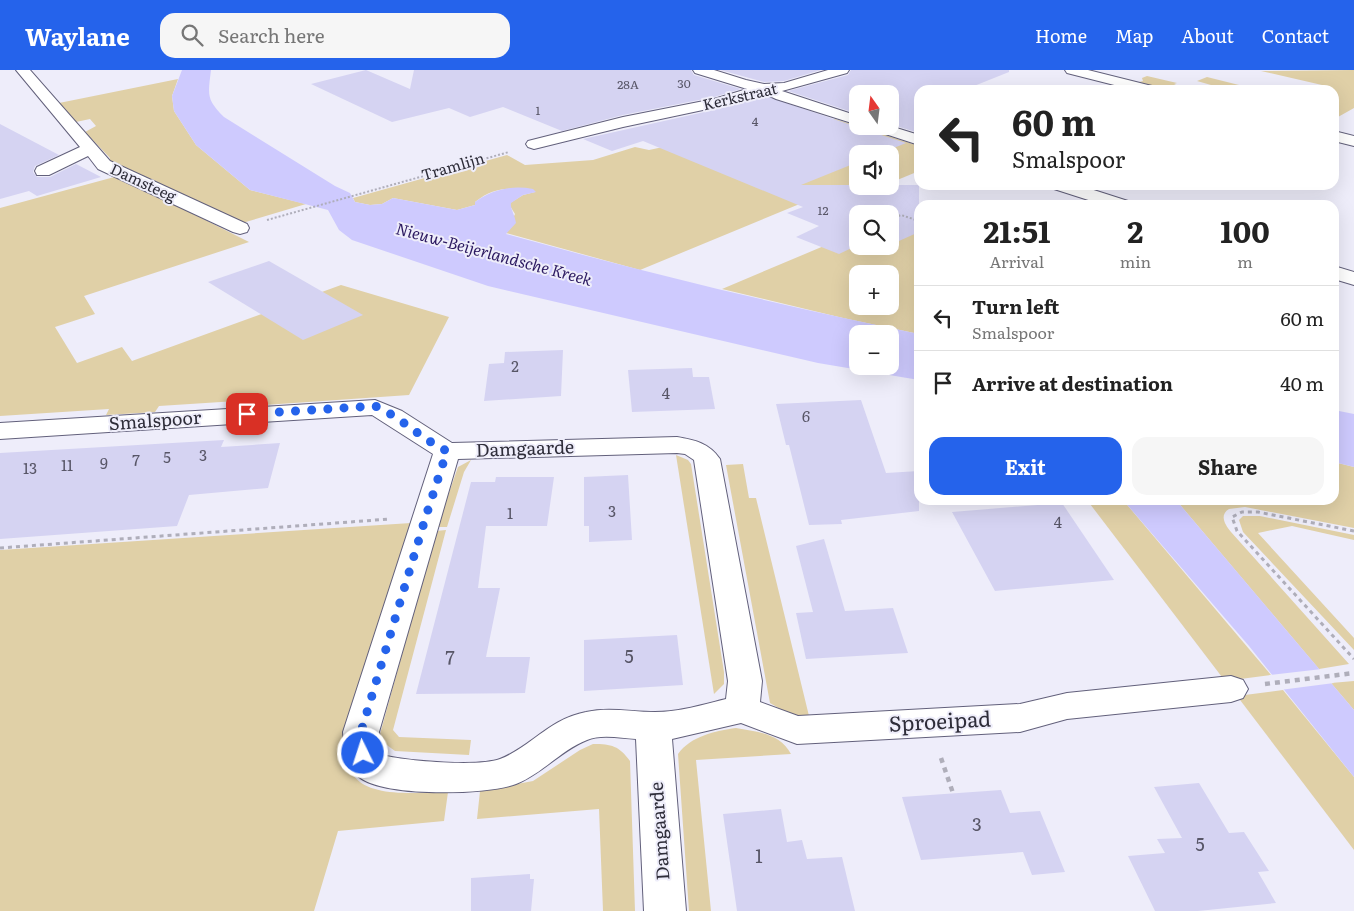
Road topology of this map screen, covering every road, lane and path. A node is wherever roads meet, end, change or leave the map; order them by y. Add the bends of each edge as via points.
1 (24, 70) edge
2 (700, 70) edge
3 (842, 70) edge
4 (1072, 70) edge
5 (1134, 70) edge
6 (1110, 80) junction
7 (1130, 85) edge
8 (765, 88) junction
9 (849, 118) edge
10 (899, 134) edge
11 (1339, 137) edge
12 (914, 138) edge
13 (1354, 141) edge
14 (534, 144) joint
15 (90, 149) junction
16 (44, 171) dead end
17 (1076, 190) edge
18 (1106, 200) edge
19 (899, 216) edge
20 (914, 220) edge
21 (240, 228) joint
22 (1339, 274) edge
23 (1354, 279) edge
24 (0, 431) edge
25 (447, 451) junction
26 (426, 516) junction
27 (1354, 531) edge
28 (0, 548) edge
29 (1354, 659) edge
30 (1354, 673) edge
31 (1231, 689) joint
32 (742, 709) junction
33 (653, 726) junction
34 (665, 911) edge

1 - 15 street, Damsteeg
2 - 8 street
3 - 8 street, Kerkstraat via 785,87
4 - 6 street
5 - 6 street
6 - 7 street
8 - 9 street
8 - 14 street, Kerkstraat via 717,103
10 - 12 street
11 - 13 street
14 - 21 path, Tramlijn
15 - 16 street
15 - 21 street, Damsteeg via 104,165
17 - 18 street
19 - 20 path
22 - 23 street
24 - 25 street, Smalspoor via 375,406
25 - 26 street
25 - 32 street, Damgaarde via 677,445 692,447 704,454 744,681
26 - 28 path
26 - 33 street via 361,732 363,753 372,767 393,774 478,777 502,774 582,727 600,723
27 - 29 path via 1258,512 1242,512 1232,517 1237,531
30 - 31 path
31 - 32 street, Sproeipad via 1067,706 1020,718 811,730 798,730
32 - 33 street via 678,725
33 - 34 street, Damgaarde

